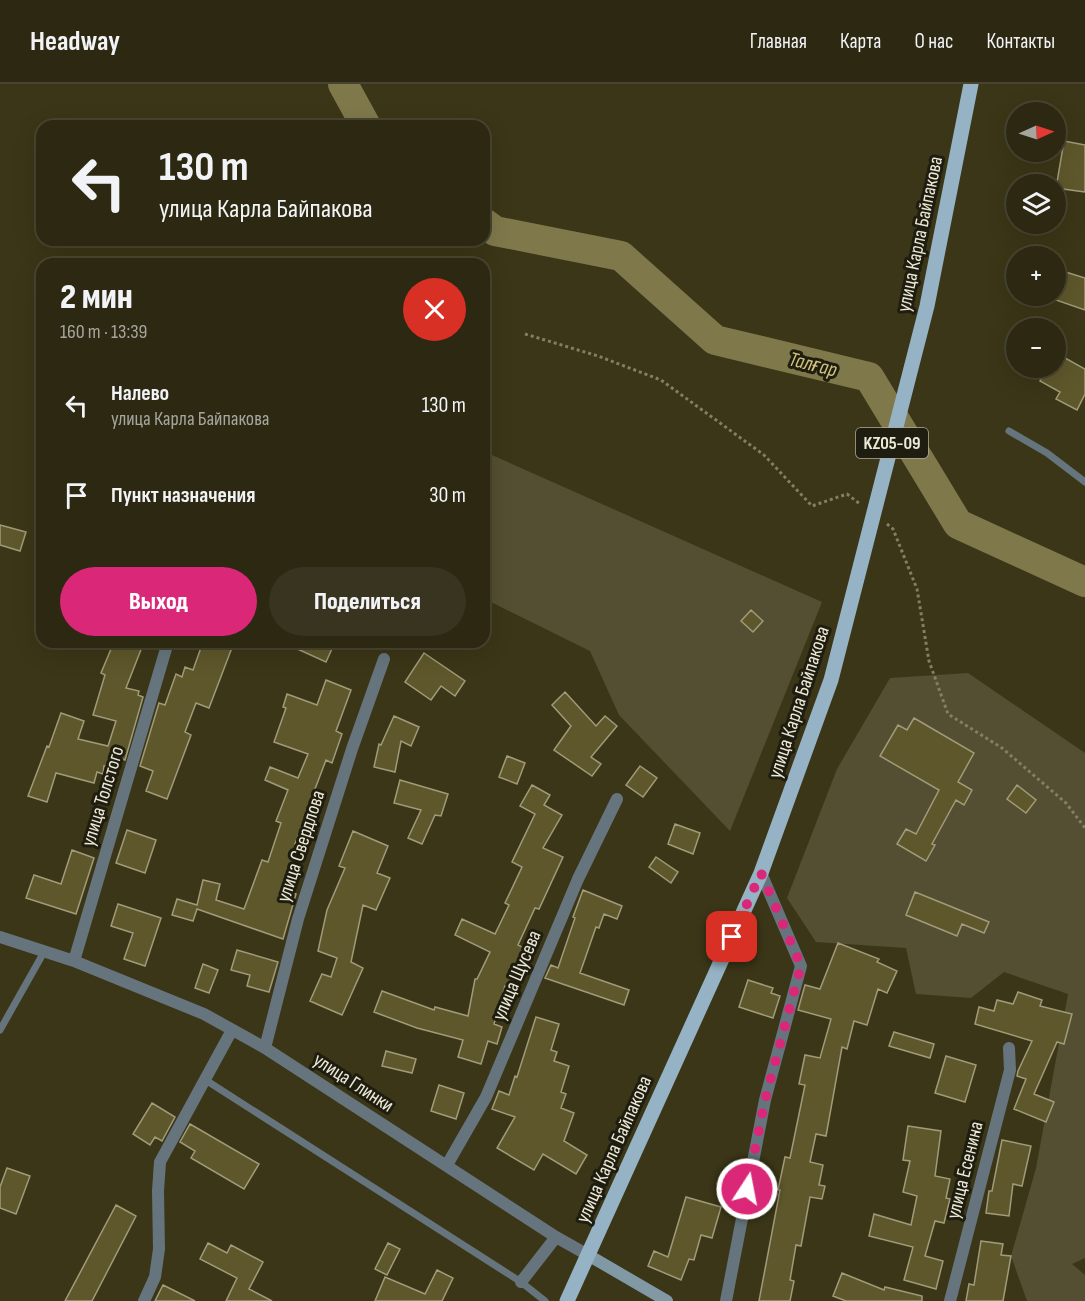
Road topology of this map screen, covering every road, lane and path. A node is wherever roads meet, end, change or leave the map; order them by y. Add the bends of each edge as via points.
1 (971, 84) edge
2 (525, 334) dead end
3 (1009, 431) dead end
4 (1085, 482) edge
5 (866, 508) dead end
6 (884, 522) dead end
7 (166, 648) edge
8 (384, 659) dead end
9 (617, 799) dead end
10 (1085, 828) edge
11 (761, 873) junction
12 (0, 937) edge
13 (44, 952) junction
14 (74, 962) junction
15 (0, 1030) edge
16 (232, 1030) junction
17 (265, 1048) junction
18 (1009, 1048) dead end
19 (204, 1079) junction
20 (447, 1165) junction
21 (556, 1237) junction
22 (588, 1256) junction
23 (521, 1282) junction
24 (144, 1301) edge
25 (545, 1301) edge
26 (567, 1301) edge
27 (667, 1301) edge
28 (726, 1301) edge
29 (950, 1301) edge

1 - 11 main road, улица Карла Байпакова / KZ05-09 via 927,306 831,680
2 - 5 path via 661,380 764,455 812,506 847,494
3 - 4 lane
6 - 10 path via 894,529 917,589 928,661 948,714 1002,748 1066,803
7 - 14 street, улица Толстого
8 - 17 street, улица Свердлова via 298,919
9 - 20 street, улица Щусева via 578,879 486,1097
11 - 22 main road, улица Карла Байпакова / KZ05-09
11 - 28 street via 801,966 765,1100
12 - 13 street, улица Глинки
13 - 14 street, улица Глинки
13 - 15 lane
14 - 16 street, улица Глинки via 204,1014
16 - 17 street, улица Глинки
16 - 19 street
17 - 20 street, улица Глинки
18 - 29 street, улица Есенина via 1010,1070
19 - 23 lane
19 - 24 street via 160,1162 159,1249 155,1277
20 - 21 street, улица Глинки
21 - 22 street, улица Глинки
21 - 23 street
22 - 26 main road, улица Карла Байпакова / KZ05-09
22 - 27 main road, улица Глинки
23 - 25 lane

